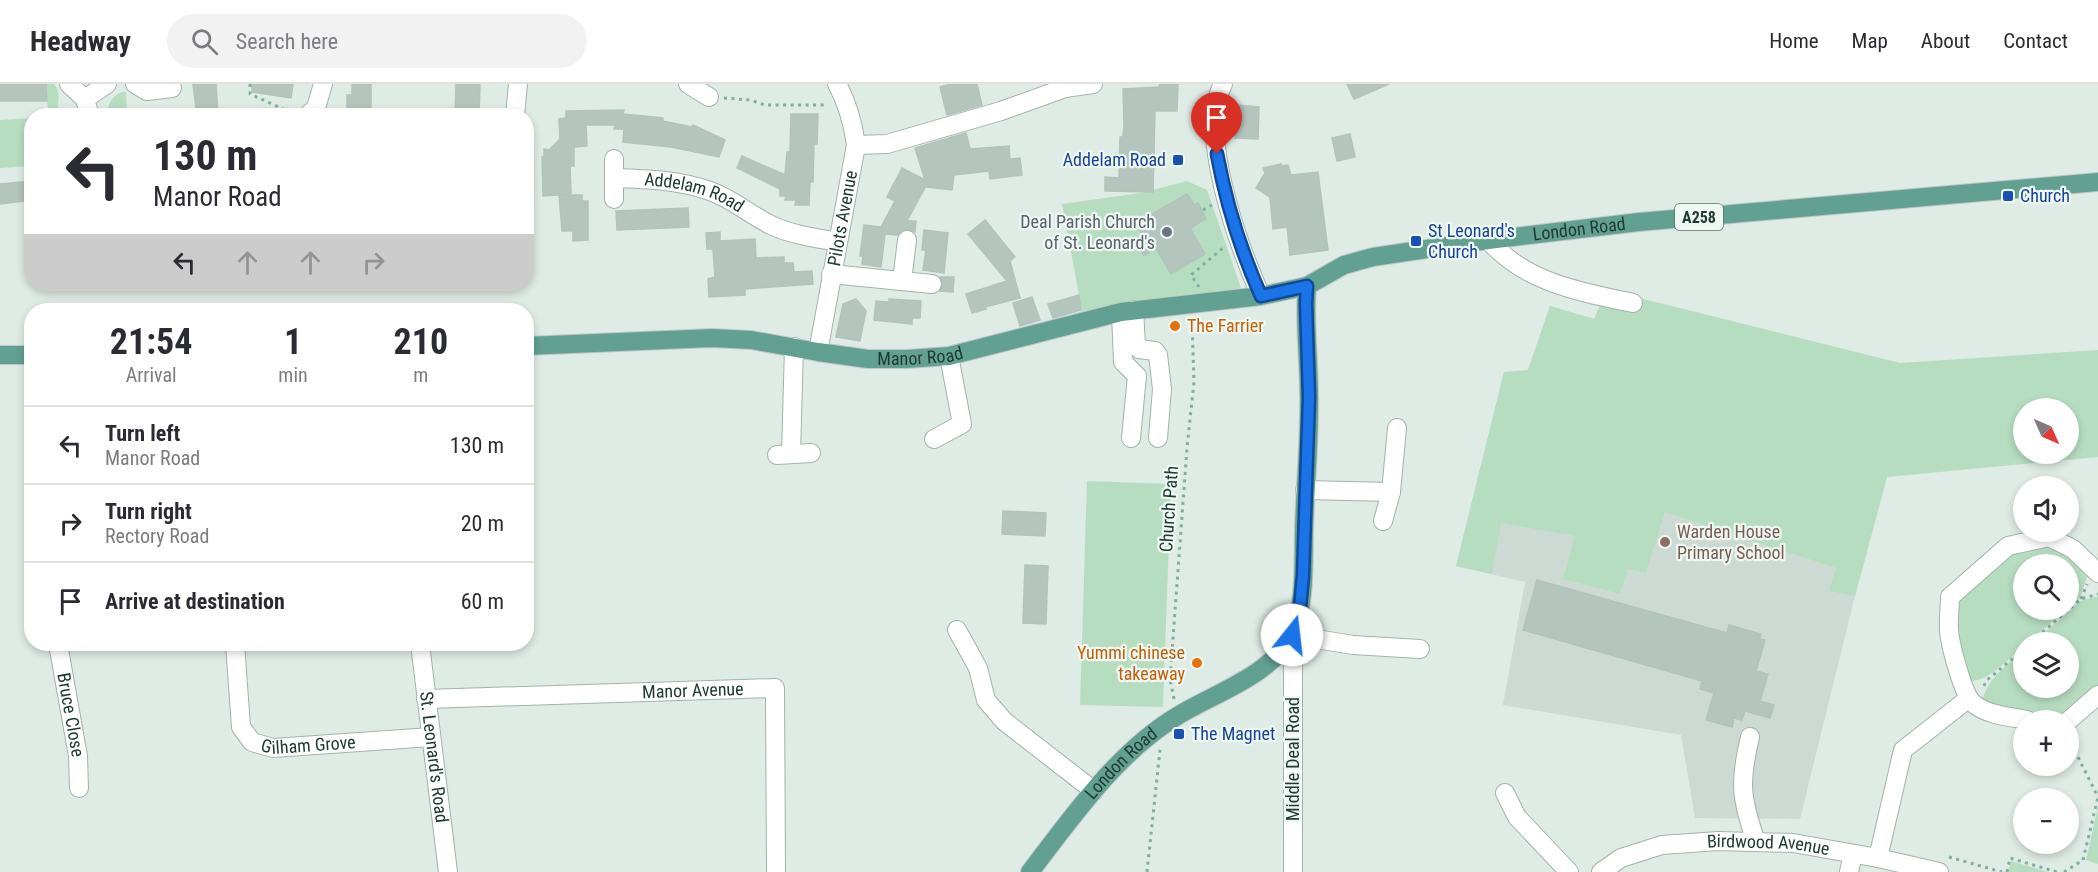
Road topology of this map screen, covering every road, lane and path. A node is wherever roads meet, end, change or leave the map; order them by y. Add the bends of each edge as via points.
1 (69, 84) edge
2 (107, 84) edge
3 (135, 84) edge
4 (250, 84) edge
5 (323, 84) edge
6 (518, 84) edge
7 (687, 84) edge
8 (837, 84) edge
9 (1093, 84) edge
10 (1223, 84) edge
11 (1065, 86) edge
12 (172, 88) dead end
13 (709, 97) joint
14 (847, 105) junction
15 (88, 107) edge
16 (282, 108) edge
17 (314, 108) edge
18 (516, 108) edge
19 (856, 145) junction
20 (614, 159) dead end
21 (614, 178) junction
22 (2098, 182) edge
23 (615, 199) dead end
24 (907, 240) dead end
25 (1488, 240) junction
26 (838, 242) junction
27 (1228, 256) dead end
28 (831, 274) junction
29 (902, 281) junction
30 (932, 284) dead end
31 (1307, 286) junction
32 (1261, 296) junction
33 (1200, 302) junction
34 (1633, 303) dead end
35 (1127, 311) junction
36 (534, 346) edge
37 (794, 347) junction
38 (818, 352) junction
39 (0, 355) edge
40 (24, 355) edge
41 (949, 356) junction
42 (1397, 428) dead end
43 (1131, 438) dead end
44 (1158, 438) dead end
45 (934, 439) dead end
46 (811, 453) dead end
47 (1305, 490) junction
48 (1391, 492) junction
49 (1383, 521) dead end
50 (2098, 573) edge
51 (2098, 594) edge
52 (957, 630) dead end
53 (2043, 632) edge
54 (1287, 642) junction
55 (1420, 649) dead end
56 (59, 651) edge
57 (236, 651) edge
58 (421, 651) edge
59 (2013, 658) edge
60 (1986, 681) dead end
61 (2098, 695) edge
62 (426, 699) junction
63 (1968, 699) junction
64 (2079, 711) edge
65 (2013, 717) edge
66 (1169, 722) junction
67 (431, 737) junction
68 (1750, 737) dead end
69 (2079, 759) edge
70 (79, 788) dead end
71 (1094, 791) junction
72 (1505, 793) dead end
73 (2098, 797) edge
74 (1756, 842) junction
75 (1878, 858) junction
76 (1851, 863) edge
77 (448, 872) edge
78 (776, 872) edge
79 (1030, 872) edge
80 (1146, 872) edge
81 (1293, 872) edge
82 (1569, 872) edge
83 (1601, 872) edge
84 (1939, 872) edge
85 (2007, 872) edge
86 (2057, 872) edge
87 (2064, 872) edge

1 - 15 street
2 - 15 street
3 - 12 street via 147,91
4 - 16 path via 250,93
5 - 17 street
6 - 18 street
7 - 13 street
8 - 14 street, Pilots Avenue
9 - 11 street
10 - 32 street via 1214,123 1217,154 1242,251
11 - 19 street via 1001,111 887,144
13 - 14 path via 765,105
14 - 19 street, Pilots Avenue
19 - 26 street, Pilots Avenue
20 - 21 street, Addelam Road
21 - 23 street, Addelam Road
21 - 26 street, Addelam Road via 657,178 685,183 730,199 771,225
22 - 25 main road, London Road / A258 via 1639,222
24 - 29 street
25 - 31 main road, London Road / A258 via 1373,257 1344,265
25 - 34 street via 1508,260 1556,285
26 - 28 street, Pilots Avenue
27 - 33 path via 1224,246 1191,275
28 - 29 street
28 - 38 street, Pilots Avenue
29 - 30 street
31 - 32 main road, Manor Road
31 - 47 main road via 1309,397
32 - 33 main road, Manor Road
33 - 35 main road, Manor Road
33 - 66 path, Church Path
35 - 41 main road, Manor Road
35 - 43 street via 1123,362 1137,376
35 - 44 street via 1138,349 1158,354 1162,389
36 - 37 main road, Manor Road via 712,338
37 - 38 main road, Manor Road
37 - 46 street via 784,455
38 - 41 main road, Manor Road via 868,359
39 - 40 main road
41 - 45 street via 968,423
42 - 48 street
47 - 48 street
47 - 54 main road via 1300,607
48 - 49 street
50 - 63 street via 2073,549 2049,537 2008,546 1950,597 1949,632
51 - 53 path via 2081,599
52 - 71 street via 978,668 986,700 1004,721
54 - 55 street
54 - 66 main road, London Road via 1269,664
54 - 81 street, Middle Deal Road via 1293,661
56 - 70 street, Bruce Close via 78,756
57 - 67 street, Gilham Grove via 241,727 252,742 273,748
58 - 62 street, St. Leonard's Road
59 - 60 path
61 - 64 street
62 - 67 street, St. Leonard's Road
62 - 78 street, Manor Avenue via 775,688
63 - 65 street via 1976,706
63 - 75 street via 1903,750
66 - 71 main road, London Road via 1124,757
66 - 80 path, Church Path
67 - 77 street, St. Leonard's Road
68 - 74 street via 1742,792
69 - 73 path
71 - 79 main road, London Road
72 - 82 street via 1517,817
73 - 87 path via 2083,860
74 - 76 street, Birdwood Avenue via 1793,843
74 - 83 street, Birdwood Avenue via 1662,845 1621,858
75 - 76 street, Birdwood Avenue
75 - 84 street, Birdwood Avenue
85 - 86 path via 2010,858

